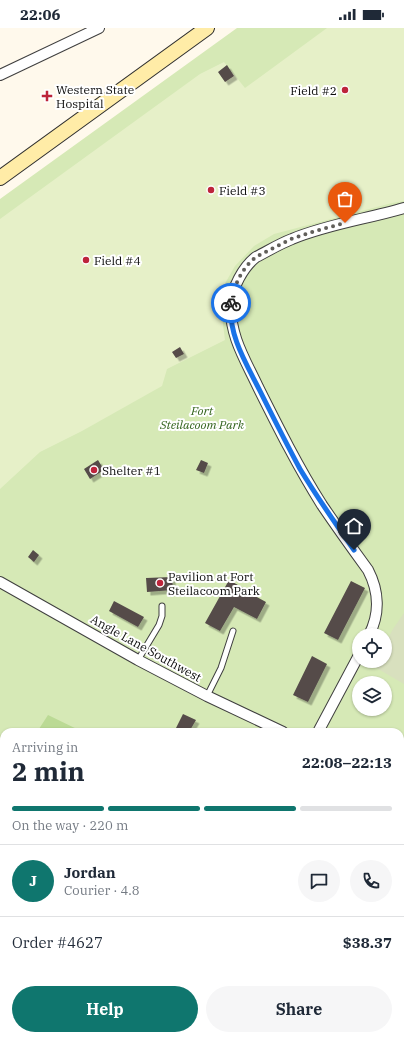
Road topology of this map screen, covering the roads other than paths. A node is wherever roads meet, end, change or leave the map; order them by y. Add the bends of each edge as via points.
1 (99, 28) edge
2 (207, 28) edge
3 (84, 31) edge
4 (0, 75) edge
5 (0, 178) edge
6 (404, 208) edge
7 (0, 582) edge
8 (162, 606) dead end
9 (372, 628) edge
10 (232, 631) dead end
11 (138, 660) junction
12 (352, 668) edge
13 (207, 696) junction
14 (275, 728) edge
15 (320, 728) edge

1 - 3 street
2 - 5 main road
3 - 4 street
6 - 9 street via 309,233 256,257 242,272 231,304 237,342 272,416 322,504 372,577 377,610
7 - 11 street, Angle Lane Southwest
8 - 11 lane via 159,625
10 - 13 lane via 221,668
11 - 13 street, Angle Lane Southwest
12 - 15 street
13 - 14 street, Angle Lane Southwest

